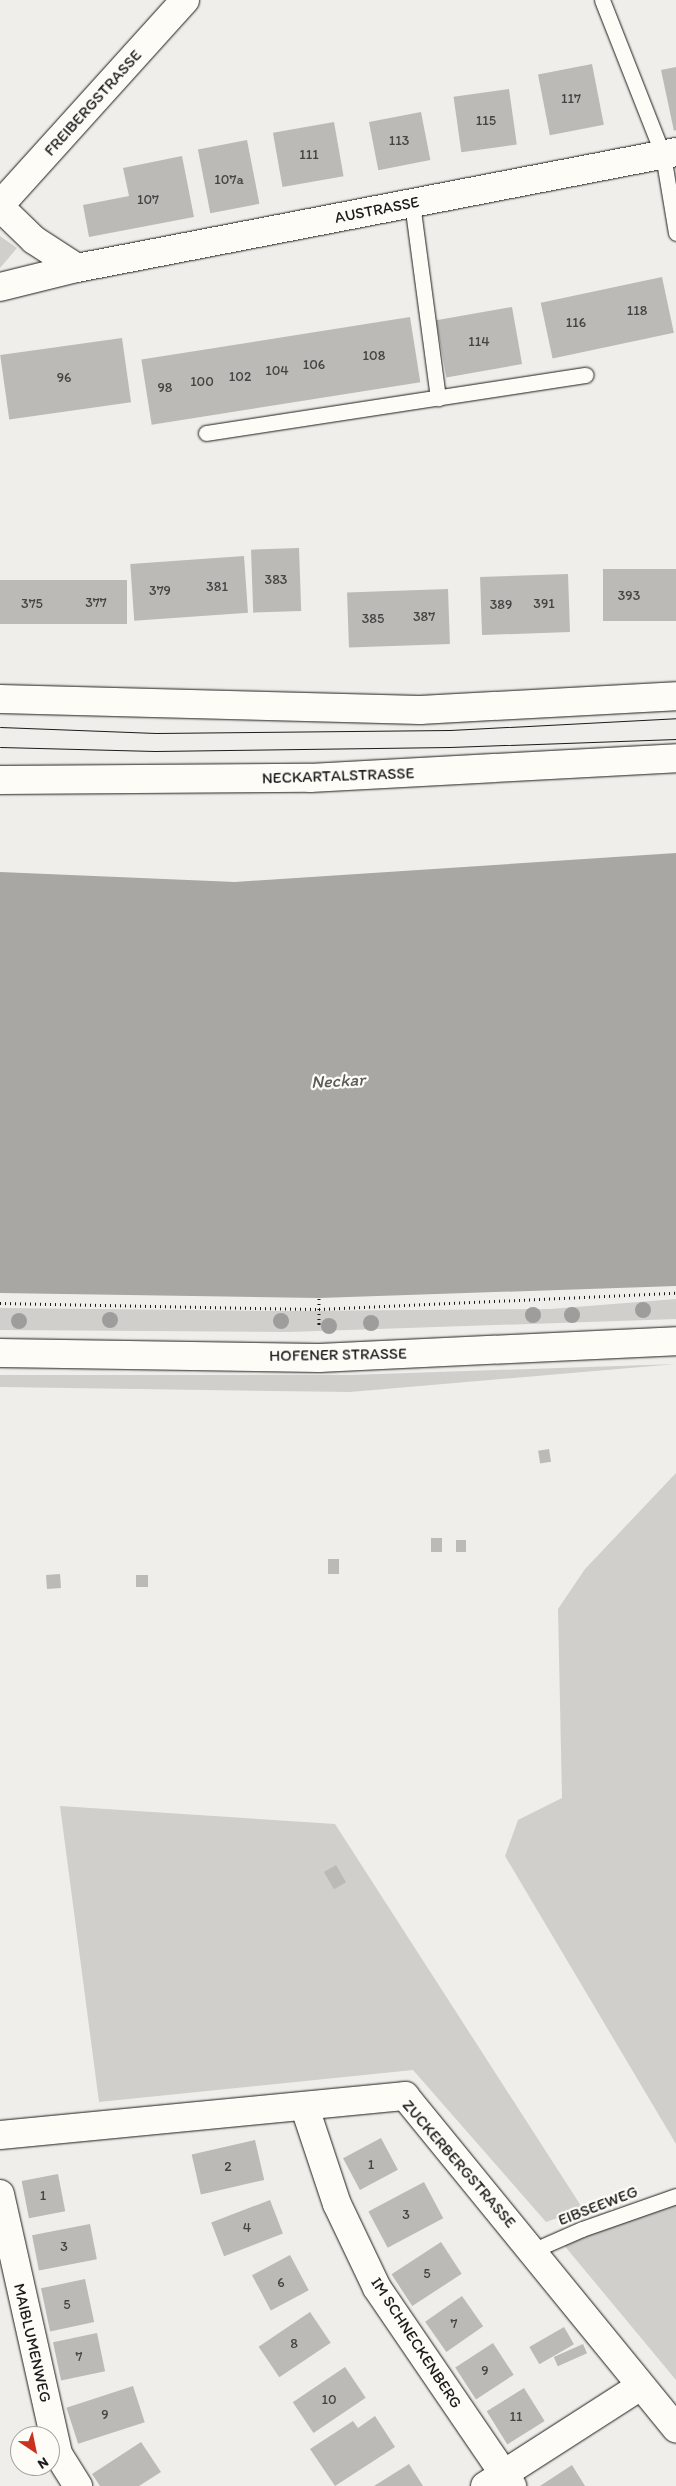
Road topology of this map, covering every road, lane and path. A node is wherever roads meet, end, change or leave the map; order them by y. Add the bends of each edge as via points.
1 (185, 0) edge
2 (602, 0) edge
3 (669, 153) edge
4 (412, 203) junction
5 (0, 206) edge
6 (676, 233) edge
7 (77, 268) junction
8 (0, 287) edge
9 (586, 375) dead end
10 (438, 398) junction
11 (206, 433) dead end
12 (676, 696) edge
13 (0, 700) edge
14 (676, 758) edge
15 (0, 780) edge
16 (676, 1293) edge
17 (0, 1303) edge
18 (676, 1342) edge
19 (0, 1353) edge
20 (305, 2108) junction
21 (0, 2135) edge
22 (0, 2194) edge
23 (676, 2196) edge
24 (534, 2250) junction
25 (641, 2386) junction
26 (676, 2428) edge
27 (501, 2482) edge
28 (78, 2486) edge

1 - 5 street, FREIBERGSTRASSE
2 - 3 lane
3 - 4 street, AUSTRASSE
3 - 6 lane
4 - 7 street, AUSTRASSE
4 - 10 lane
5 - 7 street via 34,240
7 - 8 street, AUSTRASSE
9 - 10 lane
10 - 11 lane
12 - 13 street via 420,710
14 - 15 street, NECKARTALSTRASSE via 310,778
16 - 17 path via 319,1308
18 - 19 street, HOFENER STRASSE via 319,1358
20 - 21 street, ZUCKERBERGSTRASSE
20 - 24 street, ZUCKERBERGSTRASSE via 405,2096
20 - 27 street, IM SCHNECKENBERG via 337,2204 377,2288
22 - 28 street, MAIBLUMENWEG via 58,2454
23 - 24 lane, EIBSEEWEG via 582,2229
24 - 25 street, ZUCKERBERGSTRASSE
25 - 26 street, ZUCKERBERGSTRASSE
25 - 27 street

